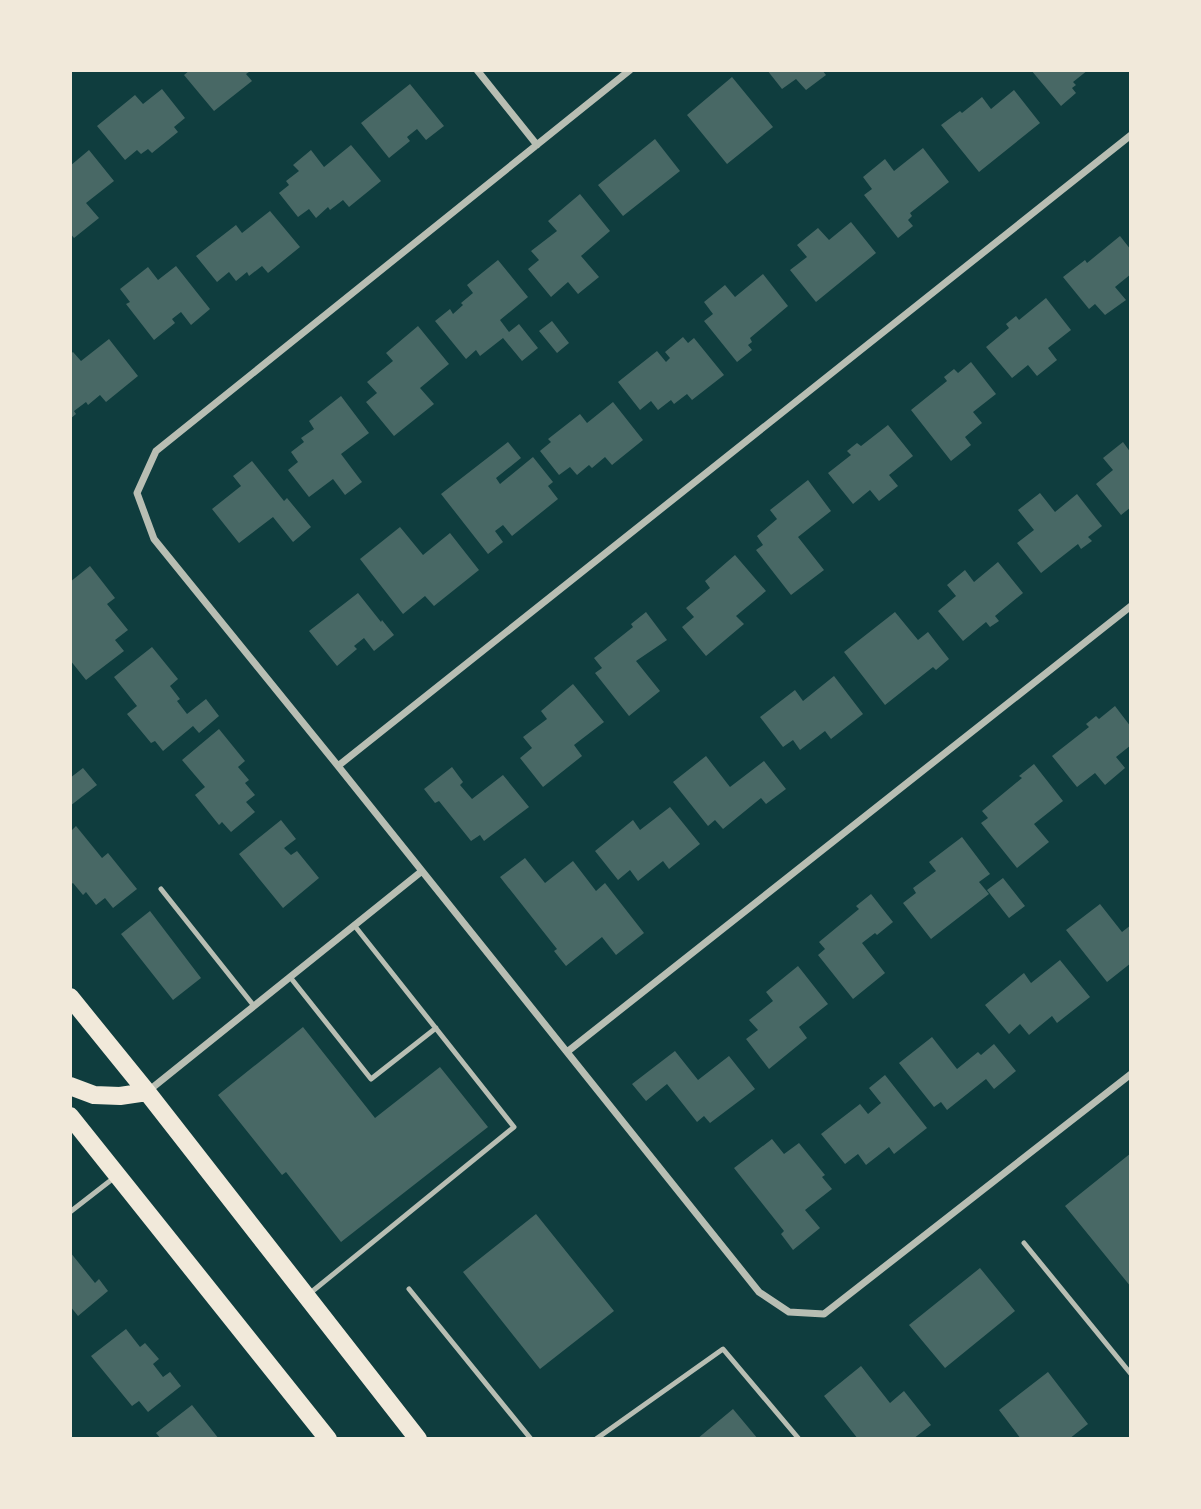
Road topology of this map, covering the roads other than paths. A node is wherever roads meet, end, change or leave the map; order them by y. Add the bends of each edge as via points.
1 (477, 70) edge
2 (630, 70) edge
3 (1131, 135) edge
4 (537, 145) junction
5 (1131, 606) edge
6 (338, 766) junction
7 (422, 871) junction
8 (161, 889) dead end
9 (354, 926) junction
10 (290, 977) junction
11 (70, 997) edge
12 (254, 1006) junction
13 (436, 1028) junction
14 (567, 1052) junction
15 (1131, 1073) edge
16 (70, 1086) edge
17 (147, 1092) junction
18 (70, 1116) edge
19 (117, 1175) junction
20 (70, 1212) edge
21 (1024, 1244) dead end
22 (409, 1289) dead end
23 (306, 1296) junction
24 (1131, 1374) edge
25 (328, 1439) edge
26 (418, 1439) edge
27 (531, 1439) edge
28 (596, 1439) edge
29 (799, 1439) edge

1 - 4 street
2 - 4 street
3 - 6 street
4 - 6 street via 156,451 137,493 155,539
5 - 14 street
6 - 7 street
7 - 9 street
7 - 14 street
8 - 12 lane
9 - 10 street
9 - 13 lane
10 - 12 street
10 - 13 lane via 372,1079
11 - 17 main road
12 - 17 street
13 - 23 lane via 514,1127
14 - 15 street via 759,1292 789,1312 824,1314
16 - 17 main road via 94,1095
17 - 23 main road
18 - 19 main road
19 - 20 lane
19 - 25 main road
21 - 24 lane
22 - 27 lane
23 - 26 main road
28 - 29 lane via 723,1349

